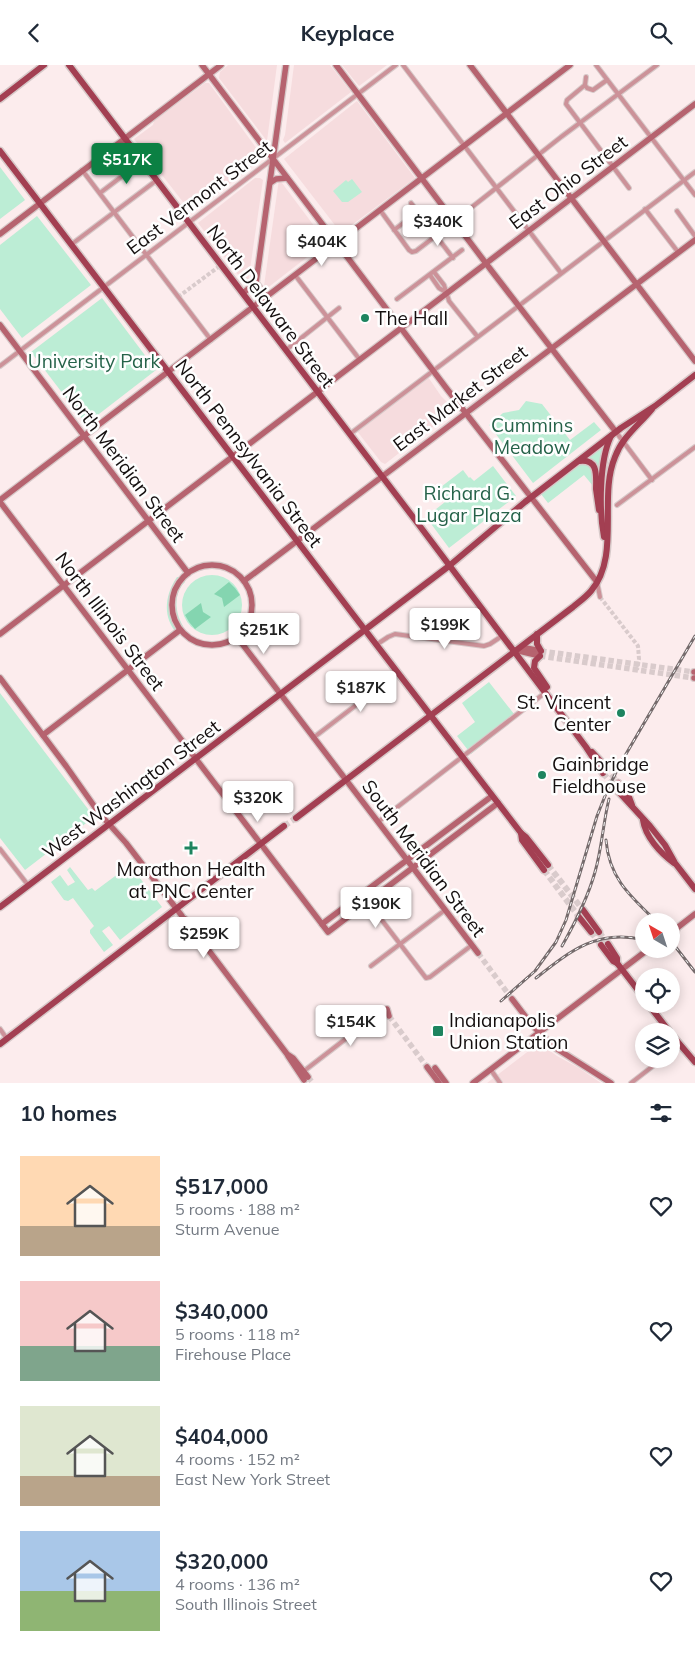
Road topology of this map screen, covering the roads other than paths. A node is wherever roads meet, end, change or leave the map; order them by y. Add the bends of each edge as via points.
1 (44, 65) edge
2 (69, 65) edge
3 (202, 65) edge
4 (221, 65) edge
5 (286, 65) edge
6 (336, 65) edge
7 (396, 65) edge
8 (403, 65) edge
9 (470, 65) edge
10 (570, 65) edge
11 (596, 65) edge
12 (658, 65) edge
13 (209, 74) junction
14 (586, 77) dead end
15 (607, 79) junction
16 (585, 85) junction
17 (358, 93) junction
18 (618, 95) junction
19 (0, 99) edge
20 (695, 104) edge
21 (507, 113) junction
22 (580, 123) junction
23 (651, 138) junction
24 (125, 139) junction
25 (464, 145) junction
26 (0, 151) edge
27 (538, 155) junction
28 (273, 158) junction
29 (142, 161) junction
30 (613, 166) junction
31 (82, 171) junction
32 (695, 172) edge
33 (287, 178) junction
34 (422, 178) junction
35 (156, 180) junction
36 (684, 180) junction
37 (270, 183) junction
38 (497, 188) junction
39 (629, 188) dead end
40 (100, 193) junction
41 (695, 195) edge
42 (571, 198) junction
43 (40, 203) junction
44 (411, 203) dead end
45 (645, 209) junction
46 (380, 210) junction
47 (676, 211) dead end
48 (114, 212) junction
49 (418, 212) junction
50 (456, 219) junction
51 (189, 222) junction
52 (394, 230) junction
53 (529, 230) junction
54 (0, 234) edge
55 (436, 236) junction
56 (695, 236) edge
57 (695, 240) edge
58 (603, 241) junction
59 (336, 243) junction
60 (72, 245) junction
61 (462, 250) dead end
62 (678, 252) junction
63 (146, 255) junction
64 (453, 258) junction
65 (486, 264) junction
66 (434, 272) junction
67 (561, 273) junction
68 (295, 275) junction
69 (430, 275) junction
70 (256, 283) junction
71 (636, 283) junction
72 (104, 287) junction
73 (242, 293) junction
74 (447, 293) junction
75 (266, 297) junction
76 (398, 299) dead end
77 (518, 306) junction
78 (253, 307) junction
79 (339, 308) dead end
80 (328, 317) junction
81 (0, 325) edge
82 (401, 328) junction
83 (477, 336) junction
84 (211, 339) junction
85 (551, 348) junction
86 (286, 349) junction
87 (20, 351) junction
88 (360, 360) junction
89 (695, 361) edge
90 (0, 366) edge
91 (168, 371) junction
92 (433, 371) junction
93 (695, 375) edge
94 (318, 392) junction
95 (655, 406) junction
96 (465, 413) junction
97 (616, 432) junction
98 (350, 434) junction
99 (84, 436) junction
100 (623, 441) junction
101 (695, 447) edge
102 (233, 456) junction
103 (579, 461) junction
104 (382, 476) junction
105 (652, 479) junction
106 (531, 498) junction
107 (0, 501) edge
108 (618, 505) dead end
109 (148, 521) junction
110 (602, 525) junction
111 (297, 541) junction
112 (606, 551) junction
113 (449, 566) junction
114 (188, 573) junction
115 (244, 581) junction
116 (597, 582) junction
117 (64, 585) junction
118 (600, 597) tunnel mouth
119 (180, 630) junction
120 (364, 630) junction
121 (0, 634) edge
122 (537, 634) junction
123 (503, 635) junction
124 (237, 637) junction
125 (376, 645) junction
126 (515, 651) junction
127 (541, 654) junction
128 (128, 669) junction
129 (398, 673) junction
130 (0, 678) edge
131 (280, 694) junction
132 (548, 695) junction
133 (558, 708) junction
134 (430, 715) junction
135 (43, 735) junction
136 (313, 738) junction
137 (462, 757) junction
138 (196, 759) junction
139 (605, 770) tunnel mouth
140 (345, 780) junction
141 (617, 786) tunnel mouth
142 (492, 796) junction
143 (498, 803) junction
144 (296, 817) tunnel mouth
145 (378, 822) junction
146 (110, 824) junction
147 (284, 826) tunnel mouth
148 (261, 844) junction
149 (0, 849) edge
150 (407, 861) junction
151 (546, 867) tunnel mouth
152 (413, 868) junction
153 (28, 885) junction
154 (695, 889) edge
155 (368, 902) junction
156 (0, 907) edge
157 (177, 908) junction
158 (445, 910) junction
159 (583, 910) tunnel mouth
160 (695, 914) edge
161 (579, 917) tunnel mouth
162 (322, 924) junction
163 (680, 924) edge
164 (591, 932) tunnel mouth
165 (600, 932) tunnel mouth
166 (400, 944) junction
167 (604, 944) tunnel mouth
168 (472, 945) junction
169 (478, 953) tunnel mouth
170 (636, 958) edge
171 (371, 966) dead end
172 (622, 970) junction
173 (635, 987) edge
174 (512, 999) tunnel mouth
175 (388, 1012) dead end
176 (655, 1013) edge
177 (662, 1023) edge
178 (0, 1029) edge
179 (539, 1033) junction
180 (7, 1039) junction
181 (0, 1044) edge
182 (680, 1045) edge
183 (288, 1054) junction
184 (695, 1062) edge
185 (427, 1067) tunnel mouth
186 (435, 1068) tunnel mouth
187 (650, 1068) edge
188 (491, 1070) junction
189 (304, 1071) junction
190 (439, 1083) edge
191 (446, 1083) edge
192 (473, 1083) edge
193 (500, 1083) edge
194 (611, 1083) edge
195 (631, 1083) edge

1 - 19 main road
2 - 24 main road, North Delaware Street
3 - 13 main road
4 - 13 main road
5 - 28 main road
6 - 17 main road
7 - 17 street, East Vermont Street
8 - 25 street
9 - 21 main road
10 - 21 main road
11 - 15 street
12 - 18 street
13 - 24 main road
13 - 28 main road
14 - 16 street
15 - 16 street via 593,90
15 - 18 street
16 - 22 street via 566,100
17 - 28 street, East Vermont Street
17 - 34 main road
18 - 22 street
18 - 23 street
20 - 23 main road, East Ohio Street
21 - 25 main road
21 - 27 main road
22 - 27 street
22 - 30 street
23 - 30 main road, East Ohio Street
23 - 36 street
24 - 29 main road, North Delaware Street
24 - 31 main road
25 - 34 main road
25 - 38 street
26 - 43 main road, North Pennsylvania Street
27 - 38 street
27 - 42 main road
28 - 33 main road
28 - 37 main road
28 - 51 street, East Vermont Street
29 - 35 main road, North Delaware Street
29 - 40 street
30 - 39 street
30 - 42 main road, East Ohio Street
31 - 40 street
31 - 43 main road
32 - 36 street
33 - 37 main road
33 - 59 main road
34 - 46 main road
34 - 50 main road
35 - 48 street
35 - 51 main road, North Delaware Street
36 - 41 street
36 - 45 street
37 - 70 main road
38 - 50 street
38 - 53 street
40 - 48 street
42 - 53 main road, East Ohio Street
42 - 58 main road
43 - 54 main road
43 - 60 main road, North Pennsylvania Street
44 - 49 street
45 - 58 street
45 - 62 street
46 - 52 street
46 - 59 main road
47 - 56 street
48 - 60 street
48 - 63 street
49 - 52 street
49 - 55 street
50 - 55 street
50 - 65 main road
51 - 63 street, East Vermont Street
51 - 73 main road, North Delaware Street
52 - 55 street via 412,252
53 - 65 main road, East Ohio Street
53 - 67 street
55 - 64 street
57 - 62 main road, East Market Street
58 - 67 street
58 - 71 main road
59 - 68 main road
59 - 82 main road
60 - 72 main road, North Pennsylvania Street
61 - 64 street
62 - 71 main road, East Market Street
63 - 72 street, East Vermont Street
63 - 84 street
64 - 66 street
65 - 74 main road, East Ohio Street
65 - 77 main road
66 - 69 street
66 - 74 street
67 - 77 street
68 - 75 main road
68 - 80 street
69 - 74 street
69 - 76 street
70 - 73 main road
70 - 75 main road
71 - 85 main road, East Market Street
71 - 89 main road
72 - 87 street, East Vermont Street
72 - 91 main road, North Pennsylvania Street
73 - 78 main road, North Delaware Street
74 - 82 main road, East Ohio Street
74 - 83 street via 449,301
75 - 78 main road
77 - 83 street
77 - 85 main road
78 - 84 main road
78 - 86 main road, North Delaware Street
79 - 80 street
80 - 86 street
80 - 88 street
81 - 87 main road, North Meridian Street
82 - 88 main road, East Ohio Street
82 - 92 main road
83 - 92 street
84 - 91 main road
85 - 96 main road, East Market Street
85 - 97 main road
86 - 94 main road, North Delaware Street
87 - 90 street, East Vermont Street
87 - 99 main road, North Meridian Street
88 - 94 main road, East Ohio Street
91 - 99 main road
91 - 102 main road, North Pennsylvania Street
92 - 96 main road
92 - 98 street
93 - 95 main road
94 - 98 main road, North Delaware Street
94 - 102 main road, East Ohio Street
95 - 97 main road, West Washington Street
95 - 100 main road
96 - 104 main road, East Market Street
96 - 106 main road
97 - 100 street
97 - 103 main road, West Washington Street
97 - 110 main road via 608,444 601,478
98 - 104 main road, North Delaware Street
99 - 107 main road
99 - 109 main road, North Meridian Street
100 - 105 street
100 - 112 main road via 614,457 610,476
101 - 105 street
102 - 109 main road, East Ohio Street
102 - 111 main road, North Pennsylvania Street
103 - 106 main road, West Washington Street
103 - 110 main road via 590,462 596,471
104 - 111 main road, East Market Street
104 - 113 main road, North Delaware Street
105 - 108 street
106 - 113 main road, West Washington Street
106 - 116 main road
107 - 117 main road, North Illinois Street
109 - 114 main road, North Meridian Street
109 - 117 main road, East Ohio Street
110 - 112 main road
111 - 115 main road, East Market Street
111 - 120 main road, North Pennsylvania Street
112 - 116 main road
113 - 120 main road, West Washington Street
113 - 123 main road, North Delaware Street
114 - 115 main road via 202,566 215,565 233,571
114 - 119 main road via 175,589 172,603
115 - 124 main road via 251,595 252,611 247,626
116 - 118 street
116 - 122 main road via 580,601
117 - 121 main road, East Ohio Street
117 - 128 main road, North Illinois Street
119 - 124 main road via 192,640 207,645 223,644
119 - 128 main road
120 - 125 main road, North Pennsylvania Street
120 - 131 main road, West Washington Street
122 - 126 main road
122 - 127 main road
123 - 125 street via 484,646 395,634
123 - 126 main road, North Delaware Street
124 - 131 main road
125 - 129 main road, North Pennsylvania Street
126 - 127 main road via 526,648
126 - 132 main road, North Delaware Street
126 - 134 main road
127 - 133 main road via 534,668
128 - 135 main road
128 - 138 main road, North Illinois Street
129 - 134 main road, North Pennsylvania Street
129 - 136 street
130 - 135 main road
131 - 136 main road
131 - 138 main road, West Washington Street
132 - 133 main road, North Delaware Street
132 - 137 street
133 - 139 main road
134 - 137 main road, North Pennsylvania Street
134 - 140 main road
135 - 146 main road
136 - 140 main road
137 - 142 main road, North Pennsylvania Street
137 - 145 street
138 - 146 main road, West Washington Street
138 - 148 main road, North Illinois Street
140 - 144 main road
140 - 145 main road, South Meridian Street
141 - 154 main road via 629,797 632,806 665,845
142 - 143 main road, North Pennsylvania Street
142 - 150 main road
143 - 151 main road, North Pennsylvania Street
143 - 152 main road
145 - 150 main road, South Meridian Street
146 - 153 main road, West Washington Street
146 - 157 main road
147 - 148 main road
148 - 157 main road
148 - 162 main road, North Illinois Street
149 - 153 street
150 - 152 main road, South Meridian Street
150 - 162 main road
152 - 155 main road
152 - 158 main road, South Meridian Street
153 - 156 main road, West Washington Street
155 - 162 main road, North Illinois Street via 328,932
155 - 166 street
157 - 180 main road
157 - 183 main road
158 - 166 street
158 - 168 main road, South Meridian Street
159 - 165 main road
160 - 163 main road
161 - 164 main road
166 - 168 street via 426,977
166 - 171 street
167 - 172 main road via 617,958
168 - 169 main road, South Meridian Street
170 - 172 main road
172 - 173 main road
172 - 179 main road
174 - 179 main road
175 - 189 street via 374,1017
176 - 177 main road
178 - 180 street
179 - 188 main road
179 - 194 main road via 558,1050
180 - 181 main road
182 - 184 main road
183 - 189 main road
183 - 189 main road via 290,1061 306,1078
185 - 190 main road
186 - 191 main road
187 - 195 street
188 - 192 main road
188 - 193 street

